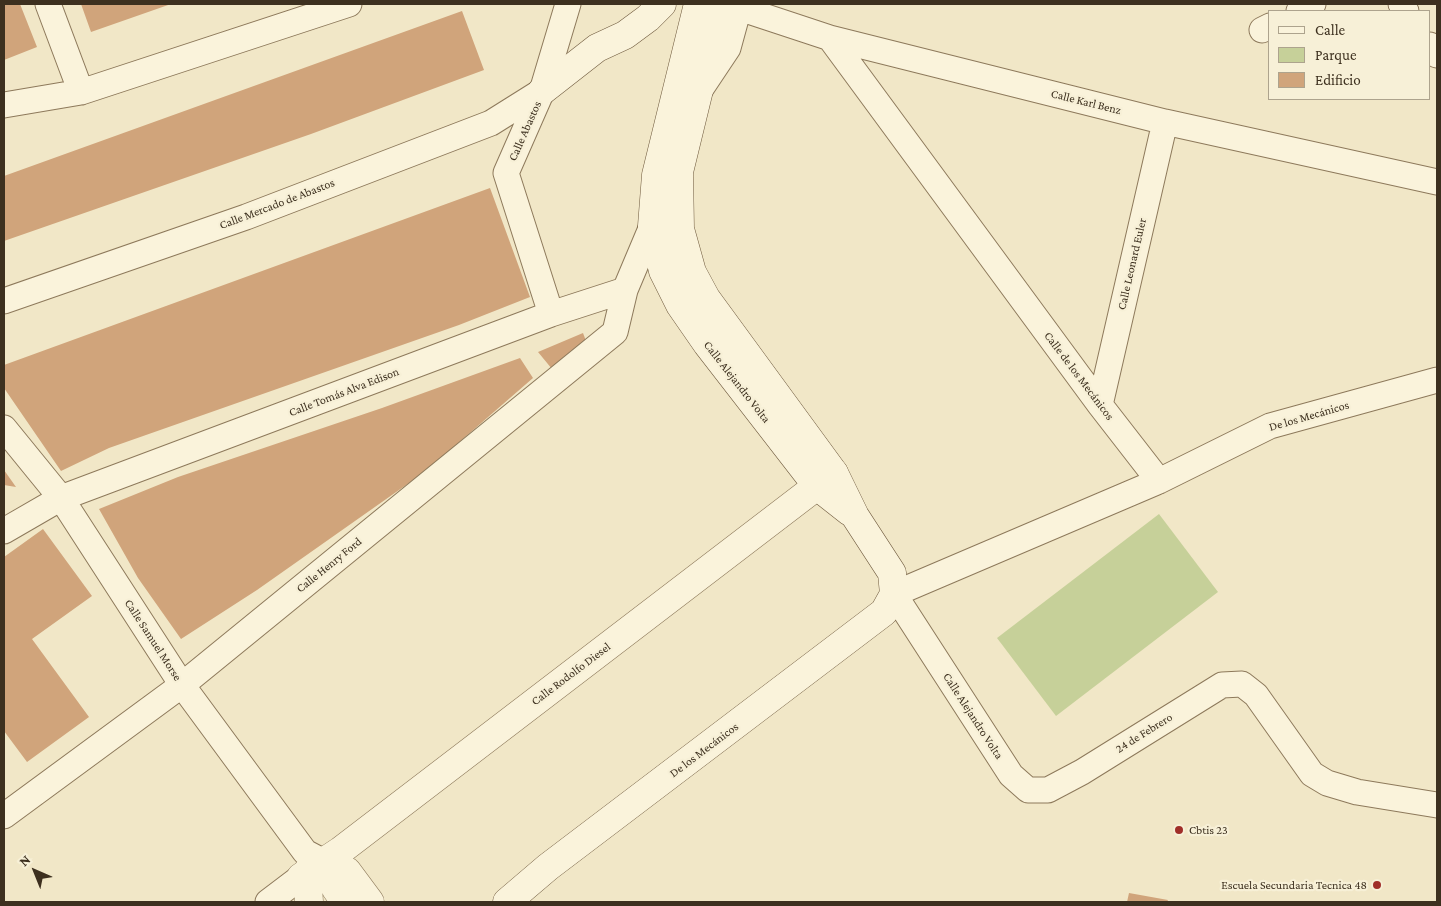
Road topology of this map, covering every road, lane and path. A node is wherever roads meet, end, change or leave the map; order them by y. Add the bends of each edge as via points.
1 (48, 4) edge
2 (349, 4) edge
3 (568, 4) edge
4 (662, 4) edge
5 (698, 4) edge
6 (1313, 4) edge
7 (733, 5) edge
8 (1301, 10) edge
9 (830, 38) junction
10 (542, 91) junction
11 (81, 92) junction
12 (4, 104) edge
13 (1165, 122) junction
14 (1437, 182) edge
15 (678, 212) junction
16 (652, 226) junction
17 (625, 290) junction
18 (4, 301) edge
19 (551, 314) junction
20 (1437, 380) edge
21 (1100, 405) junction
22 (4, 428) edge
23 (825, 480) junction
24 (1159, 480) junction
25 (61, 498) junction
26 (4, 531) edge
27 (894, 594) junction
28 (182, 685) junction
29 (1048, 790) joint
30 (1437, 804) edge
31 (4, 816) edge
32 (320, 884) edge
33 (268, 902) edge
34 (370, 902) edge
35 (508, 902) edge

1 - 11 street
2 - 11 street
3 - 10 street, Calle Abastos
4 - 10 main road via 625,35 597,48
5 - 16 main road, Calle Alejandro Volta via 659,159
6 - 8 street
7 - 9 street, Calle Karl Benz
7 - 15 main road, Calle Alejandro Volta via 697,94 679,172
9 - 13 street, Calle Karl Benz
9 - 21 street, Calle de los Mecánicos
10 - 18 street, Calle Mercado de Abastos via 491,123 246,217
10 - 19 street, Calle Abastos via 506,174
11 - 12 street
13 - 14 street, Calle Karl Benz
13 - 21 street, Calle Leonard Euler
15 - 16 main road
15 - 23 main road, Calle Alejandro Volta via 692,272 706,298
16 - 17 street
16 - 23 main road, Calle Alejandro Volta via 663,271 680,305
17 - 19 street, Calle Tomás Alva Edison
17 - 28 street, Calle Henry Ford via 615,332
19 - 25 street, Calle Tomás Alva Edison
20 - 24 street, De los Mecánicos via 1270,426
21 - 24 street, Calle de los Mecánicos
22 - 25 street, Calle Samuel Morse
23 - 27 main road, Calle Alejandro Volta via 855,516 892,573
23 - 32 main road, Calle Rodolfo Diesel
24 - 27 street
25 - 26 street, Calle Tomás Alva Edison
25 - 28 street, Calle Samuel Morse
27 - 29 street, Calle Alejandro Volta via 1011,775 1028,790
27 - 35 main road, De los Mecánicos via 884,612 548,867
28 - 31 street, Calle Henry Ford
28 - 32 street, Calle Samuel Morse
29 - 30 street, 24 de Febrero via 1222,685 1242,684 1256,695 1312,774 1327,783 1357,792
32 - 33 street
32 - 34 main road via 347,871

